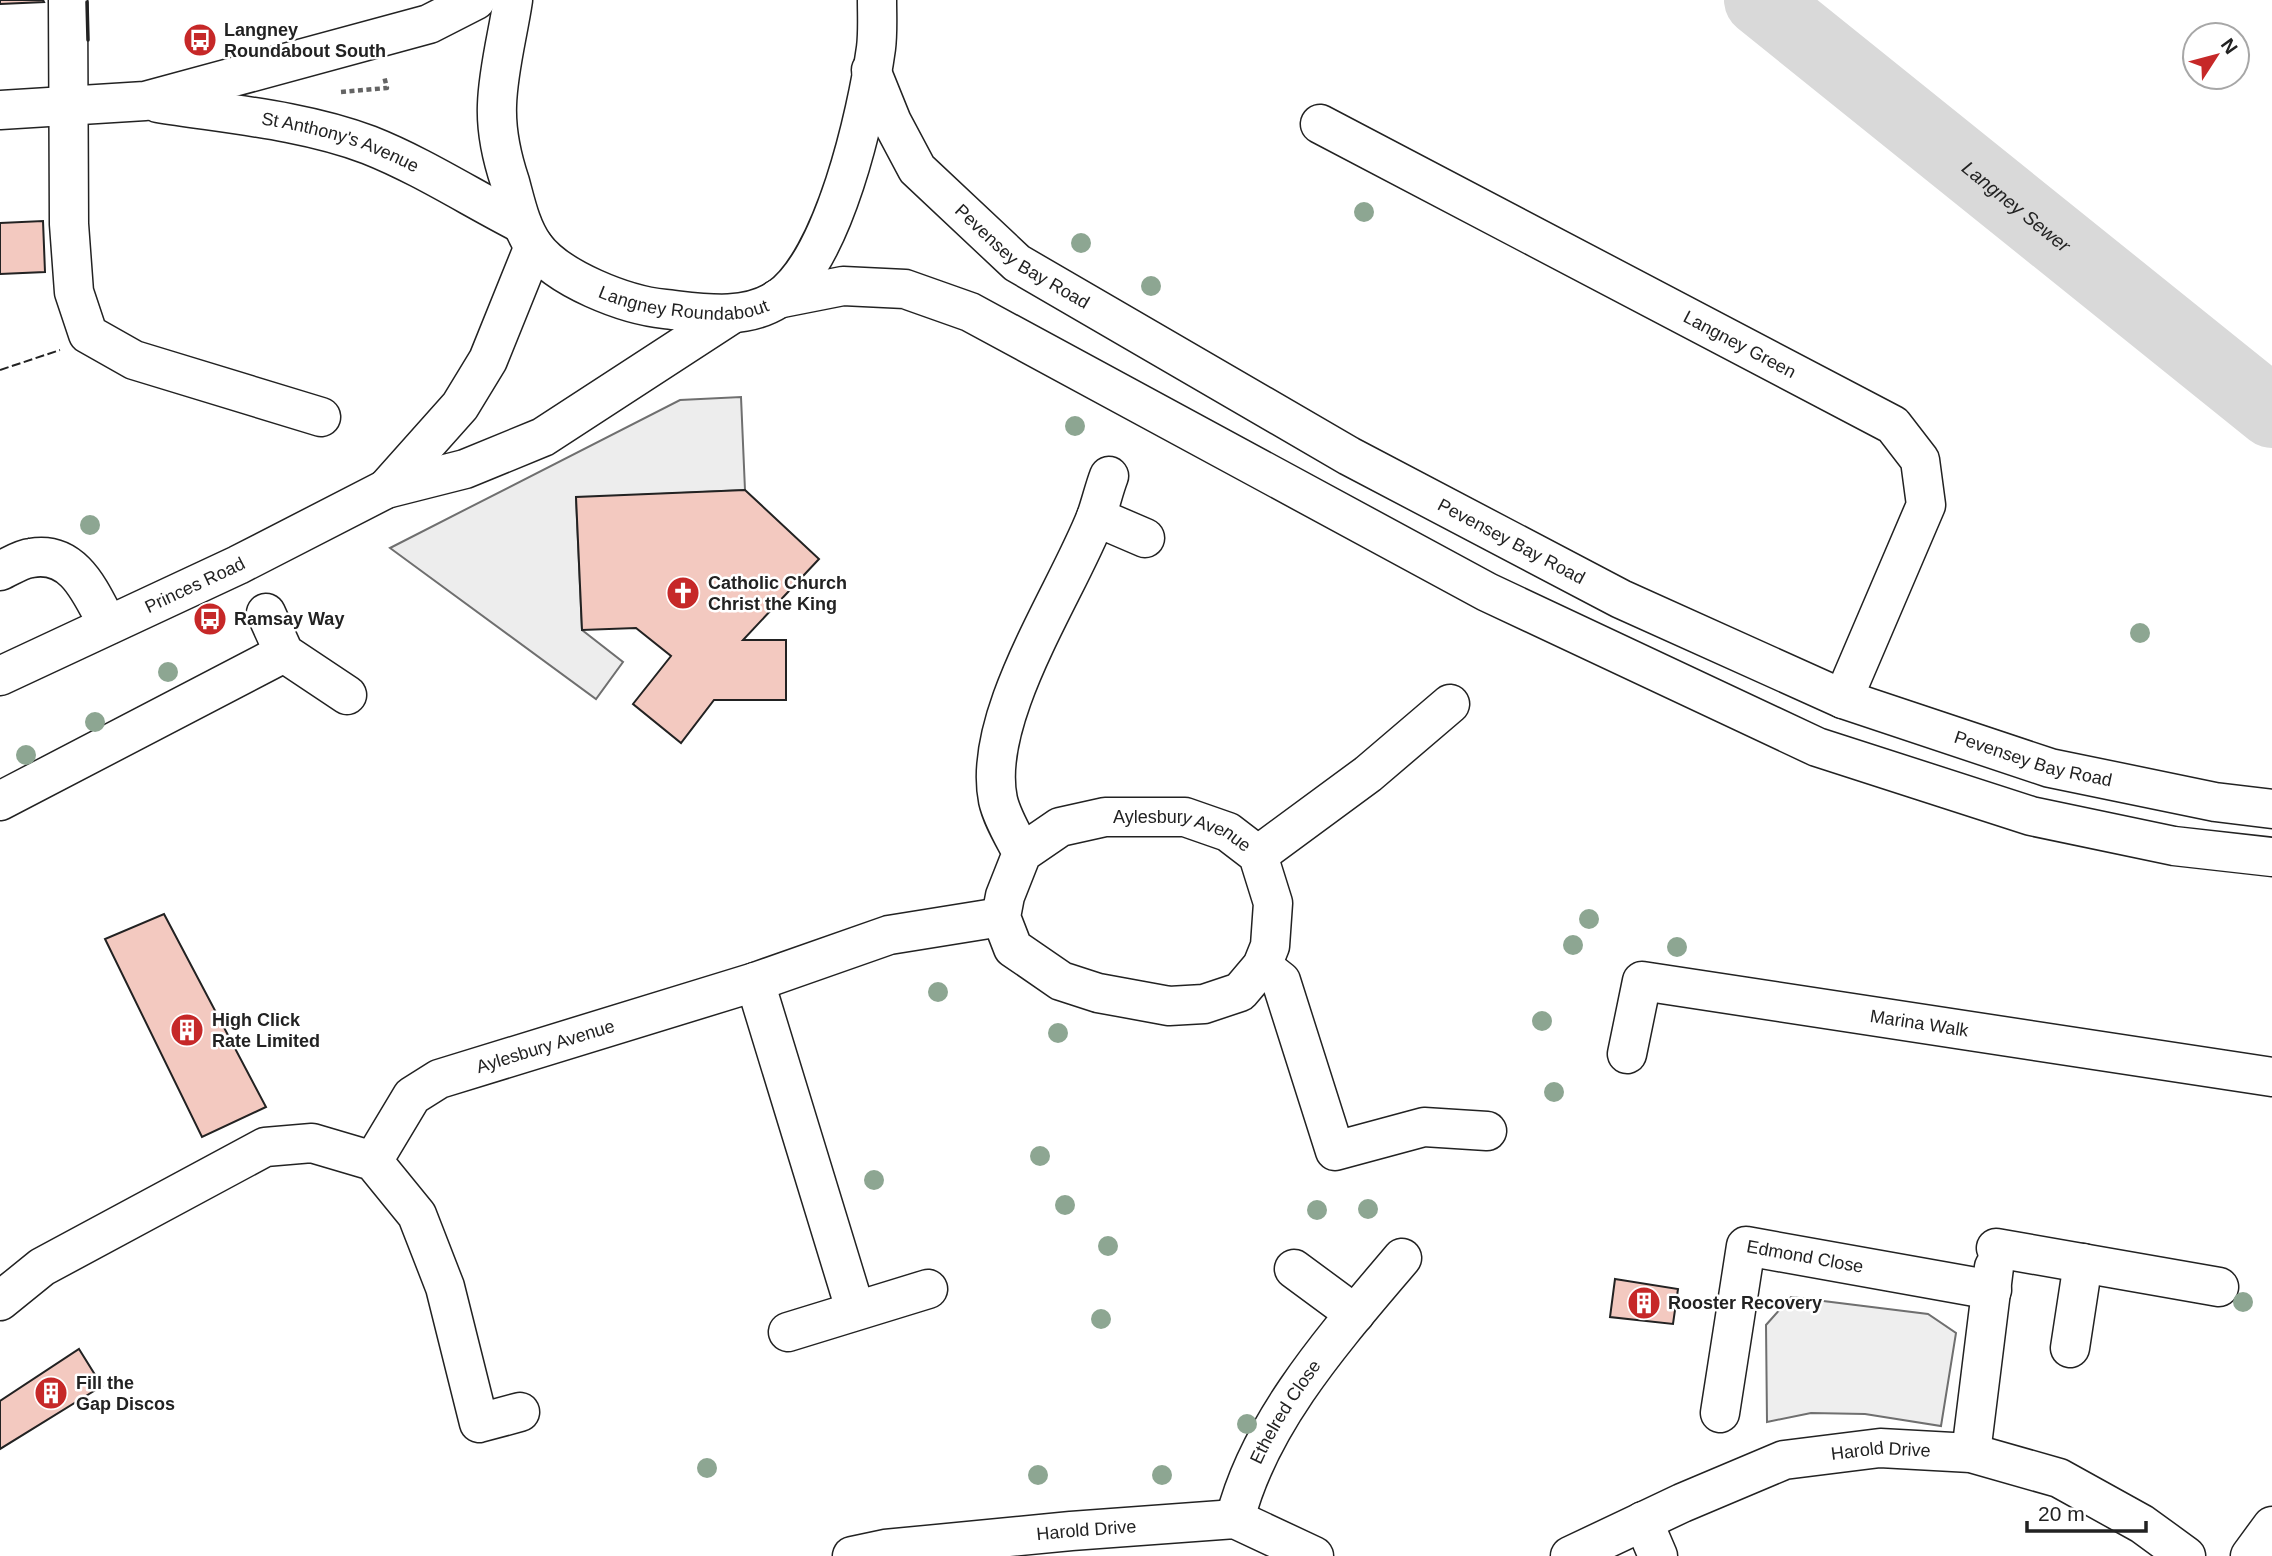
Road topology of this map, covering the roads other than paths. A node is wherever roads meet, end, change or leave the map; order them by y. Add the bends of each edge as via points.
1 (68, 0) edge
2 (476, 0) edge
3 (513, 0) edge
4 (877, 0) edge
5 (901, 0) edge
6 (874, 58) junction
7 (145, 101) junction
8 (68, 107) junction
9 (0, 110) edge
10 (1320, 124) dead end
11 (528, 235) junction
12 (777, 299) junction
13 (729, 316) junction
14 (321, 417) dead end
15 (1108, 476) dead end
16 (386, 489) junction
17 (1096, 517) junction
18 (1145, 538) dead end
19 (0, 571) edge
20 (266, 613) dead end
21 (108, 625) junction
22 (284, 653) junction
23 (0, 676) edge
24 (347, 695) dead end
25 (1843, 699) junction
26 (1450, 704) dead end
27 (0, 801) edge
28 (2272, 809) edge
29 (1022, 853) junction
30 (1258, 855) junction
31 (2272, 857) edge
32 (1001, 917) junction
33 (1262, 966) junction
34 (755, 982) junction
35 (1627, 1054) dead end
36 (2272, 1077) edge
37 (1487, 1132) dead end
38 (373, 1161) junction
39 (1402, 1258) dead end
40 (2083, 1263) junction
41 (1294, 1269) dead end
42 (2219, 1287) dead end
43 (928, 1289) dead end
44 (1992, 1290) junction
45 (0, 1301) edge
46 (855, 1309) junction
47 (1355, 1314) junction
48 (788, 1332) dead end
49 (2070, 1348) dead end
50 (520, 1412) dead end
51 (1720, 1413) dead end
52 (1971, 1453) junction
53 (1235, 1518) junction
54 (1643, 1521) junction
55 (2272, 1525) edge
56 (852, 1556) edge
57 (1314, 1556) edge
58 (1570, 1556) edge
59 (1658, 1556) edge
60 (2186, 1556) edge
61 (2250, 1556) edge

1 - 8 street
2 - 7 street, St Anthony's Avenue via 429,24
3 - 11 street, Langney Roundabout via 497,105 501,155
4 - 6 street, Langney Roundabout
5 - 6 street
6 - 12 street, Langney Roundabout via 827,233 808,268
6 - 25 street, Pevensey Bay Road via 892,122 917,169 1017,263 1374,469 1621,598
7 - 8 street, St Anthony's Avenue
7 - 11 street, St Anthony's Avenue via 302,127 367,144 412,165
8 - 9 street, St Anthony's Avenue
8 - 14 street via 74,292 88,334 134,360
10 - 25 street, Langney Green via 1893,425 1920,460 1926,505
11 - 13 street, Langney Roundabout via 553,267 599,290 657,309
11 - 16 street, Princes Road via 488,360 460,406
12 - 13 street, Langney Roundabout
12 - 31 street via 843,286 905,289 970,312 1487,592 1817,747 2031,816 2174,846
13 - 16 street, Princes Road via 543,437 465,470
15 - 17 street
16 - 21 street, Princes Road
17 - 18 street
17 - 29 street via 1009,710 995,760 998,801
19 - 21 street via 31,557 61,560 83,578
20 - 22 street
21 - 23 street, Princes Road
22 - 24 street
22 - 27 street
25 - 28 street, Pevensey Bay Road via 2050,768
26 - 30 street via 1368,774
29 - 30 street, Aylesbury Avenue via 1060,827 1105,817 1185,817 1228,832
29 - 32 street
30 - 33 street, Aylesbury Avenue via 1273,902 1270,946
32 - 33 street, Aylesbury Avenue via 1013,948 1061,981 1110,995 1169,1006 1204,1004 1240,992
32 - 34 street, Aylesbury Avenue via 889,935
33 - 37 street via 1282,981 1335,1151 1424,1127
34 - 38 street, Aylesbury Avenue via 439,1079 412,1096
34 - 46 street
35 - 36 street, Marina Walk via 1642,981
38 - 45 street via 312,1143 265,1147 42,1266
38 - 50 street via 421,1227 445,1287 479,1423
39 - 47 street, Ethelred Close
40 - 42 street
40 - 44 street via 1996,1242
40 - 49 street
41 - 47 street
43 - 46 street
44 - 51 street, Edmond Close via 1746,1246
44 - 52 street
46 - 48 street
47 - 53 street, Ethelred Close via 1268,1433 1245,1481
52 - 54 street, Harold Drive via 1880,1448 1784,1460
52 - 60 street, Harold Drive via 2059,1478 2142,1524
53 - 56 street, Harold Drive via 885,1549
53 - 57 street
54 - 58 street, Harold Drive
54 - 59 street
55 - 61 street

